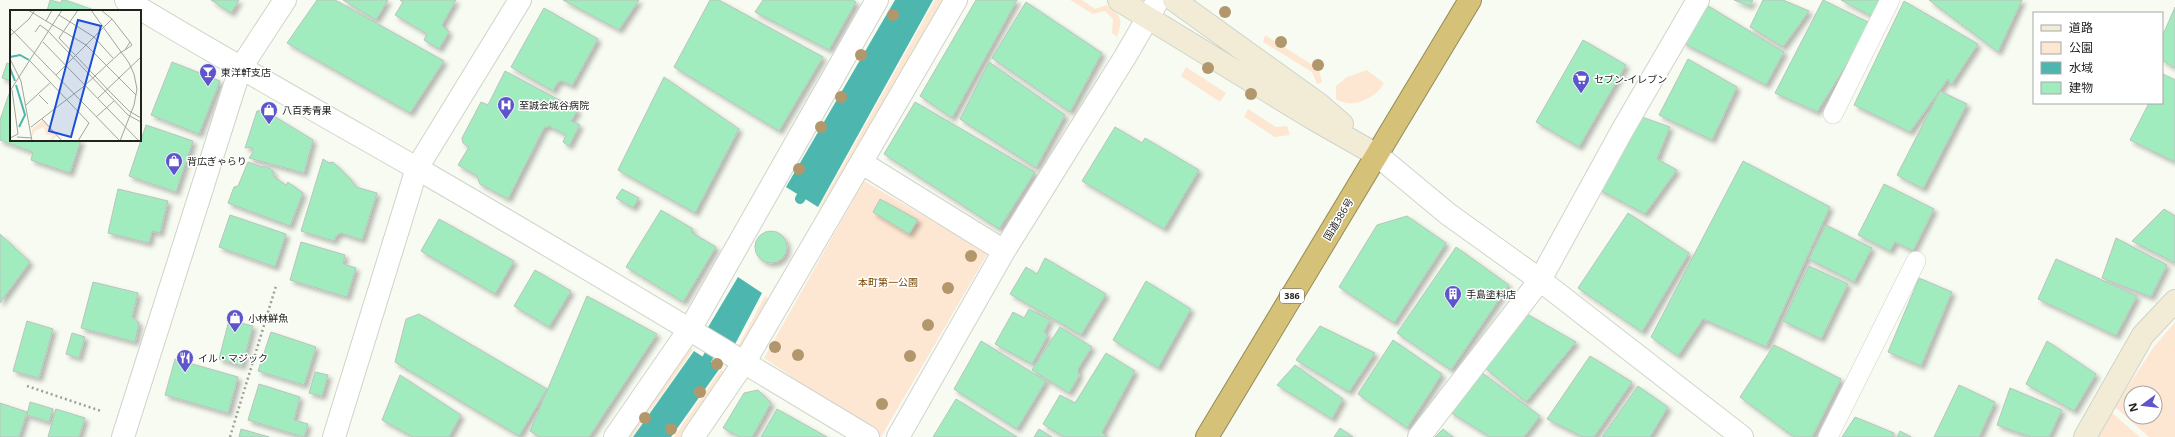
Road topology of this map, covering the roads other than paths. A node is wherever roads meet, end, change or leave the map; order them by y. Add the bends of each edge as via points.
1 (126, 0) edge
2 (285, 0) edge
3 (520, 0) edge
4 (877, 0) edge
5 (956, 0) edge
6 (1119, 0) edge
7 (1174, 0) edge
8 (1470, 0) edge
9 (1698, 0) edge
10 (1890, 0) edge
11 (1152, 9) edge
12 (240, 69) junction
13 (1833, 114) dead end
14 (1377, 155) junction
15 (862, 163) junction
16 (417, 168) junction
17 (1004, 251) junction
18 (1916, 261) dead end
19 (1540, 280) junction
20 (2175, 301) edge
21 (690, 329) junction
22 (745, 363) junction
23 (126, 429) edge
24 (334, 437) edge
25 (616, 437) edge
26 (693, 437) edge
27 (868, 437) edge
28 (898, 437) edge
29 (1207, 437) edge
30 (1419, 437) edge
31 (1742, 437) edge
32 (1828, 437) edge
33 (2085, 437) edge

1 - 12 street
2 - 12 street
3 - 16 street
4 - 21 street
5 - 15 street
6 - 11 street
7 - 14 street via 1320,106
8 - 14 highway, 国道386号 / 386
9 - 19 street via 1623,128
10 - 13 lane
11 - 14 street via 1312,118
11 - 17 street via 1125,57
12 - 16 street
12 - 23 street
14 - 19 street via 1448,214
14 - 29 highway, 国道386号 / 386
15 - 17 street
15 - 22 street
16 - 21 street
16 - 24 street
17 - 28 street
18 - 32 lane
19 - 30 street
19 - 31 street
20 - 33 street via 2143,335
21 - 22 street
21 - 25 street
22 - 26 street
22 - 27 street

